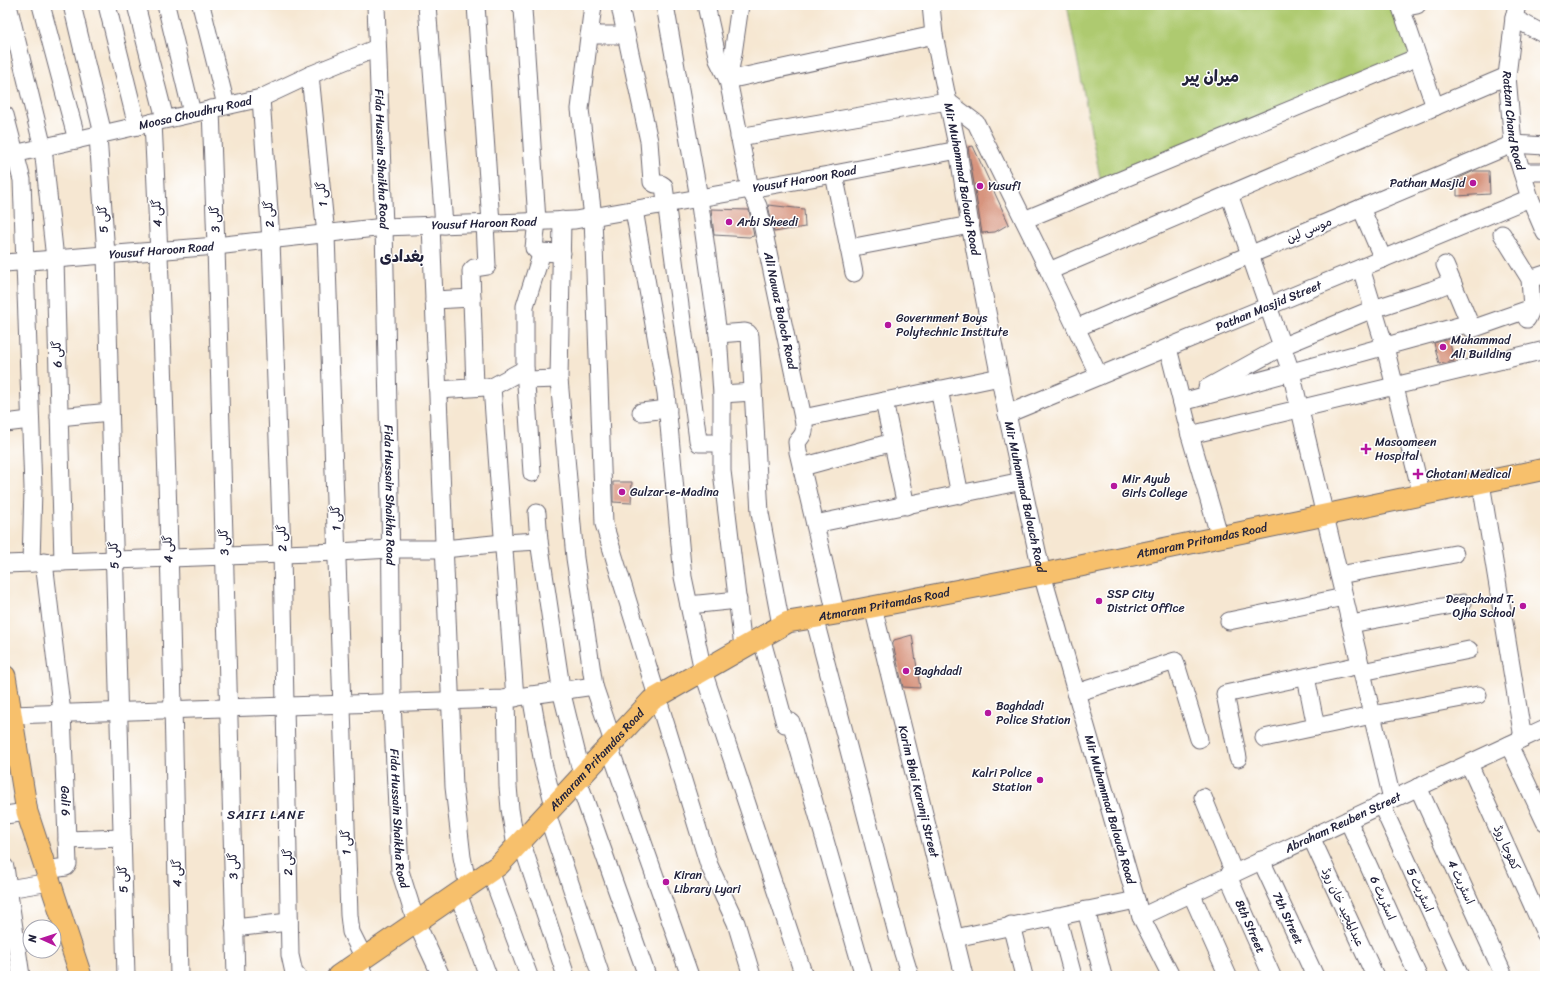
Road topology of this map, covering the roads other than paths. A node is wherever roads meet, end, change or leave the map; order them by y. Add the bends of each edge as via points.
1 (8, 5) edge
2 (41, 5) edge
3 (72, 5) edge
4 (107, 5) edge
5 (136, 5) edge
6 (166, 5) edge
7 (201, 5) edge
8 (376, 5) edge
9 (427, 5) edge
10 (476, 5) edge
11 (520, 5) edge
12 (593, 5) edge
13 (621, 5) edge
14 (665, 5) edge
15 (706, 5) edge
16 (740, 5) edge
17 (931, 5) edge
18 (1406, 6) edge
19 (1516, 11) edge
20 (589, 35) junction
21 (626, 35) junction
22 (934, 35) junction
23 (1545, 35) edge
24 (377, 48) junction
25 (1418, 57) junction
26 (310, 75) junction
27 (1506, 76) junction
28 (728, 80) junction
29 (260, 98) junction
30 (947, 101) junction
31 (218, 107) junction
32 (1435, 107) junction
33 (192, 113) junction
34 (5, 114) edge
35 (152, 122) junction
36 (101, 134) junction
37 (739, 137) junction
38 (77, 140) junction
39 (1513, 144) junction
40 (1545, 146) edge
41 (43, 148) junction
42 (958, 150) junction
43 (10, 155) edge
44 (1522, 172) junction
45 (1545, 172) edge
46 (834, 174) junction
47 (750, 189) junction
48 (1229, 194) junction
49 (699, 198) junction
50 (1530, 198) junction
51 (667, 204) junction
52 (1361, 208) junction
53 (634, 210) junction
54 (593, 217) junction
55 (562, 220) junction
56 (1024, 220) junction
57 (537, 221) junction
58 (488, 223) junction
59 (438, 225) junction
60 (970, 225) junction
61 (384, 227) junction
62 (1545, 233) edge
63 (326, 234) junction
64 (1502, 234) dead end
65 (271, 240) junction
66 (216, 246) junction
67 (850, 248) junction
68 (159, 251) junction
69 (542, 252) junction
70 (562, 253) junction
71 (1251, 254) junction
72 (106, 255) junction
73 (55, 259) junction
74 (1383, 259) junction
75 (24, 261) junction
76 (5, 263) edge
77 (1445, 265) dead end
78 (1361, 268) junction
79 (1049, 271) junction
80 (854, 274) dead end
81 (1538, 277) edge
82 (1452, 282) junction
83 (472, 298) junction
84 (434, 300) junction
85 (1269, 306) junction
86 (1373, 309) junction
87 (1470, 323) junction
88 (1076, 328) junction
89 (718, 334) junction
90 (1283, 346) junction
91 (1385, 347) junction
92 (1168, 348) junction
93 (1545, 350) edge
94 (1291, 372) junction
95 (526, 374) junction
96 (1099, 376) junction
97 (1000, 377) junction
98 (558, 379) junction
99 (1396, 386) junction
100 (492, 387) junction
101 (475, 388) junction
102 (939, 389) junction
103 (438, 390) junction
104 (753, 392) junction
105 (722, 394) junction
106 (884, 401) junction
107 (1182, 402) junction
108 (668, 409) junction
109 (1300, 409) junction
110 (110, 412) junction
111 (641, 412) dead end
112 (1007, 414) junction
113 (59, 417) junction
114 (803, 418) junction
115 (30, 420) junction
116 (5, 423) edge
117 (1190, 435) junction
118 (893, 442) junction
119 (722, 443) junction
120 (802, 467) junction
121 (1545, 469) edge
122 (532, 473) dead end
123 (1022, 481) junction
124 (1481, 483) junction
125 (960, 495) junction
126 (1422, 496) junction
127 (906, 506) junction
128 (537, 513) dead end
129 (1326, 514) junction
130 (815, 524) junction
131 (1220, 538) junction
132 (539, 541) junction
133 (503, 543) junction
134 (391, 549) junction
135 (444, 549) junction
136 (338, 552) junction
137 (282, 553) junction
138 (1455, 554) dead end
139 (224, 556) junction
140 (168, 558) junction
141 (114, 559) junction
142 (63, 562) junction
143 (37, 563) junction
144 (5, 564) edge
145 (1042, 574) junction
146 (1339, 575) junction
147 (1344, 597) junction
148 (738, 600) junction
149 (1463, 603) dead end
150 (689, 605) junction
151 (872, 607) junction
152 (836, 614) junction
153 (814, 617) junction
154 (1229, 621) dead end
155 (1351, 624) junction
156 (781, 626) junction
157 (761, 637) junction
158 (744, 647) junction
159 (1469, 650) dead end
160 (1361, 668) junction
161 (703, 671) junction
162 (5, 676) edge
163 (1306, 677) junction
164 (594, 686) junction
165 (562, 691) junction
166 (1076, 693) junction
167 (1478, 695) dead end
168 (517, 697) junction
169 (656, 697) junction
170 (450, 701) junction
171 (392, 703) junction
172 (341, 704) junction
173 (8, 706) edge
174 (286, 706) junction
175 (229, 709) junction
176 (173, 710) junction
177 (118, 712) junction
178 (62, 713) junction
179 (1372, 715) junction
180 (1316, 727) junction
181 (1544, 730) edge
182 (1264, 738) dead end
183 (1199, 739) dead end
184 (1516, 741) junction
185 (611, 744) junction
186 (1238, 758) dead end
187 (1469, 764) junction
188 (580, 778) junction
189 (1418, 787) junction
190 (1204, 797) dead end
191 (1386, 802) junction
192 (550, 810) junction
193 (27, 812) junction
194 (5, 815) edge
195 (1348, 820) junction
196 (1545, 822) edge
197 (1311, 837) junction
198 (122, 838) junction
199 (67, 840) junction
200 (519, 844) junction
201 (1261, 860) junction
202 (5, 867) edge
203 (490, 871) junction
204 (1231, 875) junction
205 (48, 876) junction
206 (8, 888) junction
207 (463, 890) junction
208 (1191, 893) junction
209 (1136, 900) junction
210 (1086, 910) junction
211 (1057, 916) junction
212 (1141, 917) junction
213 (57, 919) edge
214 (289, 922) junction
215 (416, 922) junction
216 (1011, 925) junction
217 (234, 928) junction
218 (1544, 928) edge
219 (954, 938) junction
220 (62, 939) edge
221 (17, 941) edge
222 (362, 965) edge
223 (340, 975) edge
224 (20, 976) edge
225 (81, 976) edge
226 (126, 976) edge
227 (179, 976) edge
228 (236, 976) edge
229 (297, 976) edge
230 (441, 976) edge
231 (488, 976) edge
232 (529, 976) edge
233 (566, 976) edge
234 (601, 976) edge
235 (647, 976) edge
236 (690, 976) edge
237 (752, 976) edge
238 (804, 976) edge
239 (864, 976) edge
240 (910, 976) edge
241 (964, 976) edge
242 (1024, 976) edge
243 (1073, 976) edge
244 (1104, 976) edge
245 (1171, 976) edge
246 (1228, 976) edge
247 (1272, 976) edge
248 (1315, 976) edge
249 (1375, 976) edge
250 (1417, 976) edge
251 (1460, 976) edge
252 (1504, 976) edge

1 - 41 street, گلی 6
2 - 38 street
3 - 36 street, گلی 5
4 - 35 street
5 - 35 street
6 - 33 street
7 - 31 street, گلی 3
8 - 24 street, Fida Hussain Shaikha Road
9 - 59 street
10 - 58 street
11 - 57 street
12 - 20 street
13 - 21 street
14 - 49 street
15 - 28 street via 718,60
16 - 28 street, Ali Nawaz Baloch Road
17 - 22 street, Mir Muhammad Balouch Road
18 - 25 street
19 - 23 street
19 - 27 street, Rattan Chand Road
20 - 21 street
20 - 54 street via 580,110
21 - 51 street via 649,141 652,182 663,184
22 - 28 street
22 - 30 street, Mir Muhammad Balouch Road
24 - 26 street, Moosa Choudhry Road
24 - 61 street, Fida Hussain Shaikha Road
25 - 32 street
25 - 56 street
26 - 29 street, Moosa Choudhry Road
26 - 63 street, گلی 1
27 - 32 street
27 - 39 street, Rattan Chand Road
28 - 37 street, Ali Nawaz Baloch Road
29 - 31 street, Moosa Choudhry Road
29 - 65 street, گلی 2
30 - 37 street
30 - 42 street, Mir Muhammad Balouch Road
30 - 56 street via 976,123
31 - 33 street, Moosa Choudhry Road
31 - 66 street, گلی 3
32 - 48 street
33 - 35 street, Moosa Choudhry Road
34 - 43 street, Gali 6
35 - 36 street, Moosa Choudhry Road
35 - 68 street, گلی 4
36 - 38 street, Moosa Choudhry Road
36 - 72 street, گلی 5
37 - 47 street, Ali Nawaz Baloch Road
38 - 41 street, Moosa Choudhry Road
39 - 40 street, موسی لین
39 - 44 street, Rattan Chand Road
39 - 52 street, موسی لین
41 - 43 street, Moosa Choudhry Road
41 - 73 street, گلی 6
42 - 46 street, Yousuf Haroon Road
42 - 60 street, Mir Muhammad Balouch Road
43 - 75 street, Gali 6 via 22,180
44 - 45 street
44 - 50 street, Rattan Chand Road
46 - 47 street, Yousuf Haroon Road
46 - 67 street
47 - 49 street, Yousuf Haroon Road
47 - 114 street, Ali Nawaz Baloch Road via 761,218
48 - 71 street, اسٹریٹ 5
48 - 79 street
49 - 51 street, Yousuf Haroon Road
49 - 89 street
50 - 62 street, Rattan Chand Road
50 - 74 street, Pathan Masjid Street
51 - 53 street, Yousuf Haroon Road
51 - 119 street via 698,440 699,443
52 - 71 street, موسی لین
52 - 74 street
53 - 54 street, Yousuf Haroon Road
53 - 108 street
54 - 55 street, Yousuf Haroon Road
54 - 169 street via 604,524
55 - 57 street, Yousuf Haroon Road
55 - 70 street
56 - 79 street
57 - 58 street, Yousuf Haroon Road
57 - 69 street via 534,248
58 - 59 street, Yousuf Haroon Road
58 - 83 street via 487,265 472,269
59 - 61 street, Yousuf Haroon Road
59 - 84 street
60 - 67 street
60 - 97 street, Mir Muhammad Balouch Road
61 - 63 street, Yousuf Haroon Road
61 - 134 street, Fida Hussain Shaikha Road
63 - 65 street, Yousuf Haroon Road
63 - 136 street, گلی 1
64 - 81 street
65 - 66 street, Yousuf Haroon Road
65 - 137 street, گلی 2
66 - 68 street, Yousuf Haroon Road
66 - 139 street, گلی 3
67 - 80 street
68 - 72 street, Yousuf Haroon Road
68 - 140 street, گلی 4
69 - 70 street
69 - 95 street via 525,306
70 - 98 street
71 - 85 street, اسٹریٹ 5
71 - 88 street, موسی لین
72 - 73 street, Yousuf Haroon Road
72 - 110 street, گلی 5
73 - 75 street, Yousuf Haroon Road
73 - 113 street, گلی 6
74 - 78 street, Pathan Masjid Street
75 - 76 street, Yousuf Haroon Road
75 - 115 street, Gali 6
77 - 82 street
78 - 85 street, Pathan Masjid Street
78 - 86 street
79 - 88 street
81 - 87 street via 1530,313 1472,329
82 - 86 street
82 - 87 street
83 - 84 street
83 - 101 street
84 - 103 street
85 - 90 street, اسٹریٹ 5
85 - 92 street, Pathan Masjid Street
86 - 90 street
86 - 91 street
87 - 91 street
88 - 96 street
89 - 104 street via 748,333
89 - 105 street
90 - 94 street, اسٹریٹ 5
90 - 107 street
91 - 94 street
91 - 99 street
92 - 96 street, Pathan Masjid Street
92 - 107 street
93 - 99 street
94 - 107 street
94 - 109 street, اسٹریٹ 5
95 - 98 street
95 - 100 street
95 - 122 street
96 - 112 street, Pathan Masjid Street
97 - 102 street
97 - 112 street, Mir Muhammad Balouch Road
98 - 164 street via 575,558
99 - 109 street
99 - 126 street
100 - 101 street
100 - 133 street
101 - 103 street
102 - 106 street
102 - 125 street
103 - 135 street
104 - 105 street
104 - 156 street via 760,513
105 - 119 street
106 - 114 street
106 - 118 street
107 - 117 street
108 - 111 street
108 - 150 street via 683,577
109 - 117 street
109 - 129 street, اسٹریٹ 5
110 - 113 street
110 - 141 street, گلی 5
112 - 123 street, Mir Muhammad Balouch Road
113 - 142 street, گلی 6
114 - 120 street, Ali Nawaz Baloch Road via 804,435 797,442
115 - 116 street
115 - 143 street, Gali 6
117 - 131 street
118 - 120 street
118 - 127 street
119 - 148 street via 722,472
120 - 130 street, Ali Nawaz Baloch Road
121 - 124 main road, Atmaram Pritamdas Road
123 - 125 street
123 - 145 street, Mir Muhammad Balouch Road
124 - 126 main road, Atmaram Pritamdas Road
124 - 184 street
125 - 127 street
126 - 129 main road, Atmaram Pritamdas Road
127 - 130 street
128 - 132 street
129 - 131 main road, Atmaram Pritamdas Road
129 - 146 street, اسٹریٹ 5
130 - 152 street, Ali Nawaz Baloch Road
131 - 145 main road, Atmaram Pritamdas Road
132 - 133 street
132 - 165 street
133 - 135 street
133 - 168 street
134 - 135 street
134 - 136 street
134 - 171 street, Fida Hussain Shaikha Road
135 - 170 street
136 - 137 street
136 - 172 street, گلی 1
137 - 139 street
137 - 174 street, گلی 2
138 - 146 street
139 - 140 street
139 - 175 street, گلی 3
140 - 141 street
140 - 176 street, گلی 4
141 - 142 street
141 - 177 street, گلی 5
142 - 143 street
143 - 144 street
143 - 178 street, Gali 6
145 - 151 main road, Atmaram Pritamdas Road
145 - 166 street, Mir Muhammad Balouch Road
146 - 147 street, اسٹریٹ 5
147 - 154 street
147 - 155 street, اسٹریٹ 5
148 - 150 street
148 - 158 street
149 - 155 street
150 - 161 street
151 - 152 main road, Atmaram Pritamdas Road
151 - 219 street, Karim Bhai Karanji Street
152 - 153 main road, Atmaram Pritamdas Road
153 - 156 main road, Atmaram Pritamdas Road via 788,622
153 - 240 street
155 - 160 street, اسٹریٹ 5
156 - 157 main road, Atmaram Pritamdas Road
157 - 158 main road, Atmaram Pritamdas Road
157 - 239 street via 785,724 791,722
158 - 161 main road, Atmaram Pritamdas Road
159 - 160 street
160 - 163 street
160 - 179 street, اسٹریٹ 5
161 - 169 main road, Atmaram Pritamdas Road
161 - 238 street
162 - 173 main road
163 - 180 street
163 - 186 street via 1225,694
164 - 165 street
164 - 185 street
165 - 168 street
165 - 188 street
166 - 183 street via 1175,661
166 - 209 street, Mir Muhammad Balouch Road
167 - 179 street
168 - 170 street
168 - 192 street via 543,763
168 - 200 street via 508,786 510,809
169 - 185 main road, Atmaram Pritamdas Road
169 - 237 street via 709,865 736,923
170 - 171 street
170 - 207 street
171 - 172 street
171 - 215 street, Fida Hussain Shaikha Road via 400,871
172 - 174 street
172 - 222 street, گلی 1 via 349,915 351,932
173 - 178 street
173 - 193 main road
174 - 175 street
174 - 214 street, گلی 2
175 - 176 street
175 - 217 street, گلی 3
176 - 177 street
176 - 227 street, گلی 4
177 - 178 street
177 - 198 street, گلی 5
178 - 199 street, Gali 6
179 - 180 street
179 - 191 street, اسٹریٹ 5
180 - 182 street
181 - 184 street, Abraham Reuben Street
184 - 187 street, Abraham Reuben Street
184 - 196 street
185 - 188 main road, Atmaram Pritamdas Road
185 - 236 street
187 - 189 street, Abraham Reuben Street
187 - 218 street, کھوجا روڈ
188 - 192 main road, Atmaram Pritamdas Road
188 - 235 street
189 - 191 street, Abraham Reuben Street
189 - 252 street, اسٹریٹ 4
190 - 204 street, 8th Street
191 - 195 street, Abraham Reuben Street
191 - 251 street, اسٹریٹ 5
192 - 200 main road, Atmaram Pritamdas Road
192 - 234 street
193 - 194 street
193 - 205 main road
195 - 197 street, Abraham Reuben Street
195 - 250 street, اسٹریٹ 6
197 - 201 street, Abraham Reuben Street
197 - 249 street, عبدالمجید خان روڈ
198 - 199 street
198 - 226 street, گلی 5
199 - 205 street, Gali 6 via 66,867
200 - 203 main road, Atmaram Pritamdas Road
200 - 233 street
201 - 204 street, Abraham Reuben Street
201 - 248 street, 7th Street
202 - 206 street
203 - 207 main road, Atmaram Pritamdas Road
203 - 232 street
204 - 208 street, Abraham Reuben Street
204 - 247 street, 8th Street
205 - 206 street
205 - 213 main road
206 - 221 street
207 - 215 main road, Atmaram Pritamdas Road
207 - 231 street
208 - 212 street, Abraham Reuben Street
208 - 246 street
209 - 210 street
209 - 212 street, Mir Muhammad Balouch Road
210 - 211 street
210 - 244 street
211 - 216 street
211 - 243 street
212 - 245 street, Mir Muhammad Balouch Road
214 - 217 street
214 - 229 street, گلی 2 via 290,955
215 - 222 main road, Atmaram Pritamdas Road
215 - 230 street, Fida Hussain Shaikha Road
216 - 219 street
216 - 242 street
217 - 228 street, گلی 3
219 - 241 street, Karim Bhai Karanji Street
220 - 225 main road
221 - 224 street
222 - 223 main road, Atmaram Pritamdas Road

